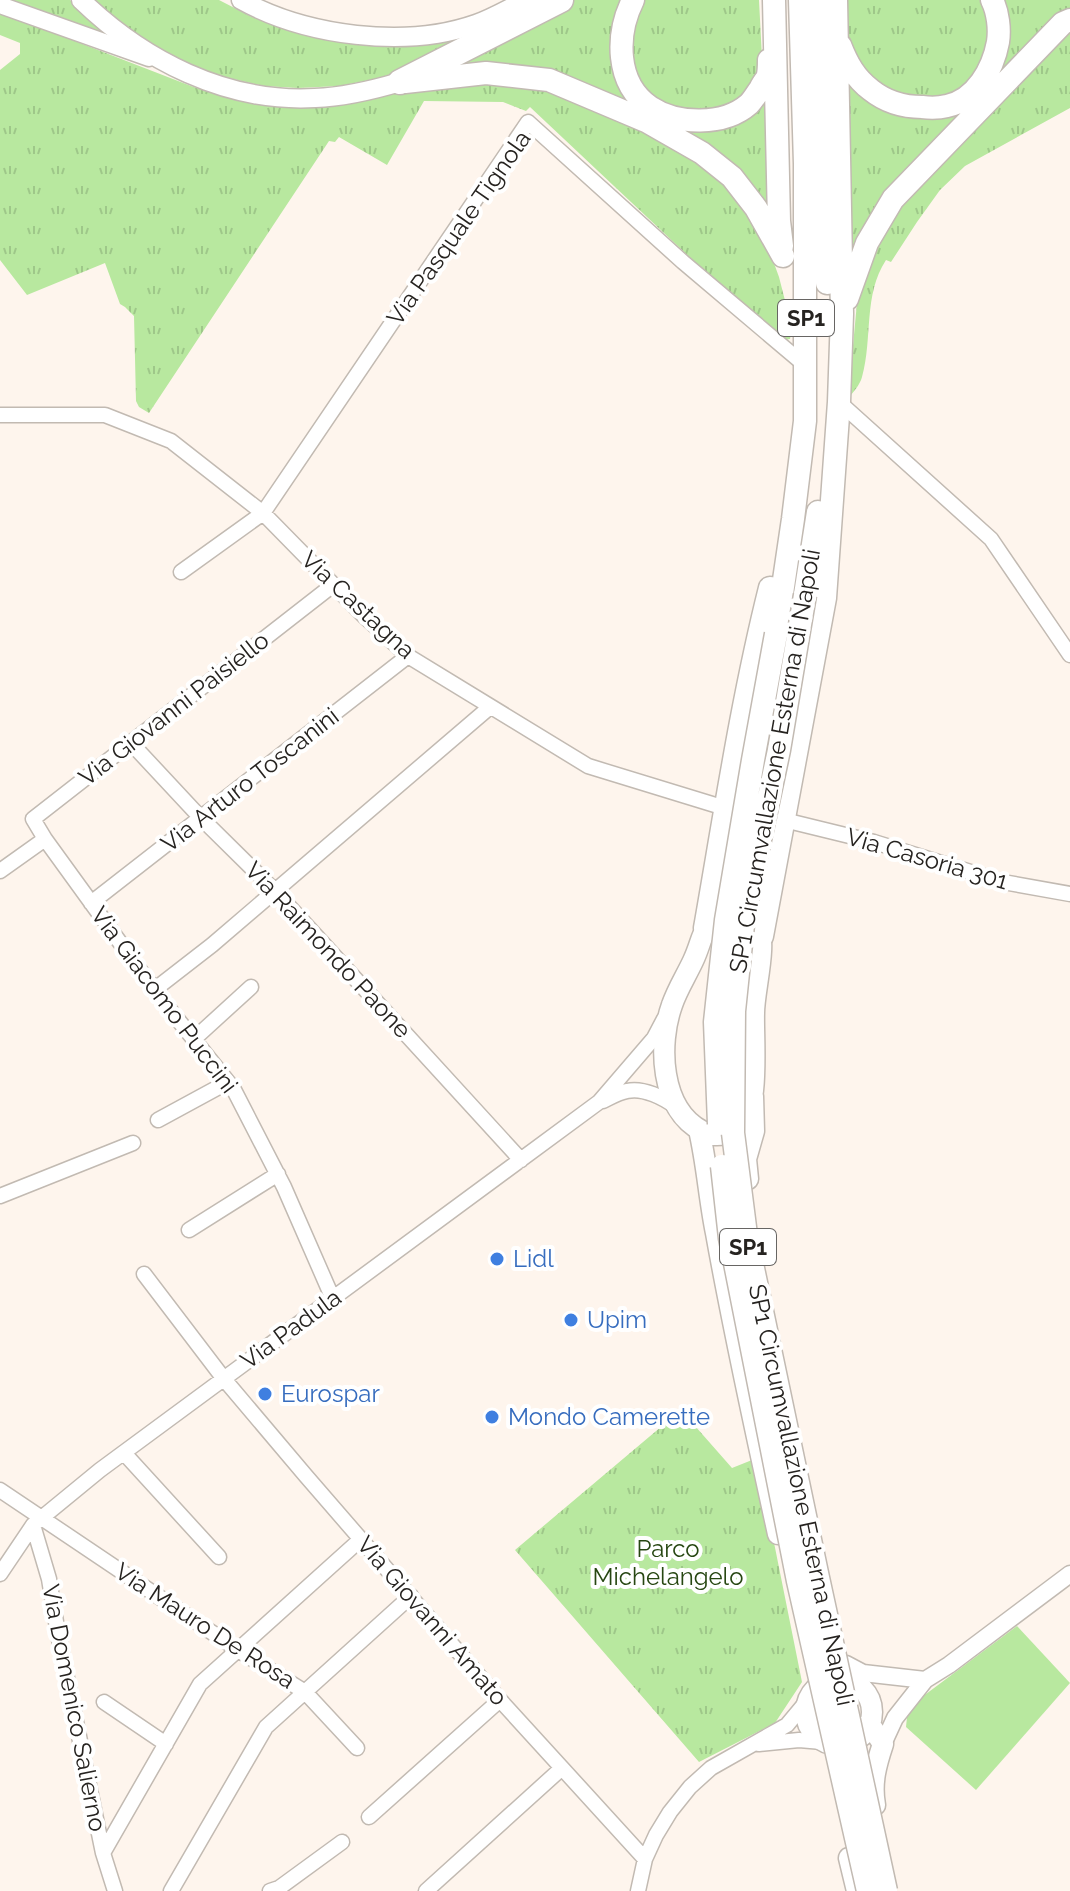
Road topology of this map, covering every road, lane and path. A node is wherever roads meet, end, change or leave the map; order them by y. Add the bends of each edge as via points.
1 (81, 0) edge
2 (241, 0) edge
3 (526, 0) edge
4 (561, 0) edge
5 (633, 0) edge
6 (774, 0) edge
7 (800, 0) edge
8 (818, 0) edge
9 (836, 0) edge
10 (992, 0) edge
11 (0, 5) edge
12 (1070, 20) edge
13 (773, 35) junction
14 (837, 41) junction
15 (169, 65) junction
16 (400, 82) junction
17 (783, 256) junction
18 (842, 314) junction
19 (806, 331) junction
20 (830, 352) junction
21 (806, 366) junction
22 (839, 402) junction
23 (0, 415) edge
24 (263, 513) junction
25 (793, 519) junction
26 (181, 572) dead end
27 (333, 585) junction
28 (1070, 655) edge
29 (408, 656) junction
30 (490, 707) junction
31 (131, 743) junction
32 (725, 808) junction
33 (200, 817) junction
34 (784, 820) junction
35 (45, 839) junction
36 (0, 871) edge
37 (275, 891) junction
38 (1070, 894) edge
39 (91, 903) junction
40 (705, 928) junction
41 (762, 936) junction
42 (251, 987) dead end
43 (154, 990) junction
44 (672, 1005) junction
45 (194, 1039) junction
46 (228, 1082) junction
47 (753, 1096) junction
48 (599, 1102) junction
49 (676, 1107) junction
50 (158, 1120) dead end
51 (699, 1130) junction
52 (133, 1143) dead end
53 (521, 1160) junction
54 (278, 1174) junction
55 (0, 1196) edge
56 (189, 1230) dead end
57 (144, 1274) dead end
58 (333, 1299) junction
59 (224, 1379) junction
60 (124, 1453) junction
61 (0, 1490) edge
62 (37, 1521) junction
63 (361, 1539) junction
64 (219, 1557) dead end
65 (3, 1563) edge
66 (1070, 1574) edge
67 (411, 1596) junction
68 (238, 1650) junction
69 (850, 1675) junction
70 (925, 1680) junction
71 (305, 1692) junction
72 (810, 1696) junction
73 (500, 1700) junction
74 (104, 1702) dead end
75 (895, 1718) junction
76 (869, 1723) junction
77 (822, 1742) junction
78 (166, 1744) junction
79 (883, 1744) junction
80 (755, 1745) junction
81 (357, 1748) dead end
82 (562, 1768) junction
83 (369, 1817) dead end
84 (342, 1842) dead end
85 (103, 1853) junction
86 (645, 1859) junction
87 (115, 1891) edge
88 (171, 1891) edge
89 (271, 1891) edge
90 (426, 1891) edge
91 (638, 1891) edge
92 (857, 1891) edge
93 (868, 1891) edge
94 (886, 1891) edge
95 (893, 1891) edge

1 - 15 main road via 129,41
2 - 3 main road via 307,26 397,36 476,24
4 - 16 highway
5 - 13 highway via 621,51 627,77 649,107 685,119 711,120 750,103 767,79
6 - 13 highway, SP1
7 - 19 highway, SP1 Circumvallazione Esterna di Napoli / SP1
8 - 20 highway, SP1 Circumvallazione Esterna di Napoli / SP1
9 - 14 highway
10 - 14 highway via 999,37 991,66 973,90 948,106 916,107 884,99 858,78
11 - 15 street
12 - 18 highway via 893,199 867,243
13 - 17 highway, SP1
14 - 18 highway
15 - 16 main road via 214,84 289,97 336,96
16 - 17 highway via 486,73 549,80 646,121 732,177
17 - 19 highway, SP1
18 - 20 highway
18 - 22 highway
19 - 21 highway, SP1 Circumvallazione Esterna di Napoli / SP1
20 - 94 highway, SP1 Circumvallazione Esterna di Napoli / SP1, bridge via 818,513 779,750 744,915 734,1011 733,1133 746,1235
21 - 24 street, Via Pasquale Tignola via 528,122
21 - 25 highway, SP1 Circumvallazione Esterna di Napoli / SP1
22 - 28 street via 991,539
22 - 34 highway via 825,598
23 - 24 street, Via Castagna via 105,415 171,441
24 - 26 street
24 - 27 street, Via Castagna
25 - 32 highway via 758,637
25 - 93 highway, SP1 Circumvallazione Esterna di Napoli / SP1, bridge via 726,920 715,1022 720,1138 733,1254 798,1581
27 - 29 street, Via Castagna
27 - 31 street, Via Giovanni Paisiello
29 - 30 street, Via Castagna
29 - 33 street, Via Arturo Toscanini
30 - 32 street, Via Castagna via 588,766
30 - 37 street
31 - 33 street, Via Raimondo Paone
31 - 35 street, Via Giovanni Paisiello via 33,819
32 - 40 highway
33 - 37 street, Via Raimondo Paone
33 - 39 street, Via Arturo Toscanini
34 - 38 street, Via Casoria 301 via 1003,882
34 - 41 highway
35 - 36 street
35 - 39 street, Via Giacomo Puccini
37 - 43 street
37 - 53 street, Via Raimondo Paone
39 - 43 street, Via Giacomo Puccini
40 - 41 main road via 724,913 742,913 756,920
40 - 44 main road
41 - 47 main road
42 - 45 street
43 - 45 street, Via Giacomo Puccini
44 - 48 street, Via Padula via 654,1038
44 - 49 main road via 663,1060
45 - 46 street, Via Giacomo Puccini
46 - 50 street
46 - 54 street, Via Giacomo Puccini
47 - 51 main road via 748,1115 736,1130 711,1135
47 - 69 main road via 754,1131 746,1159 759,1266
48 - 49 street, Via Padula via 633,1090
48 - 53 street, Via Padula
49 - 51 main road
51 - 72 main road via 746,1391
52 - 55 street
53 - 58 street, Via Padula
54 - 56 street
54 - 58 street, Via Giacomo Puccini
57 - 59 street, Via Giovanni Amato
58 - 59 street, Via Padula
59 - 60 street, Via Padula
59 - 63 street, Via Giovanni Amato
60 - 62 street, Via Padula
60 - 64 street
61 - 62 street, Via Mauro De Rosa
62 - 65 street, Via Padula
62 - 68 street, Via Mauro De Rosa
62 - 85 street, Via Domenico Salierno
63 - 67 street, Via Giovanni Amato
63 - 68 street
66 - 70 street
67 - 71 street
67 - 73 street, Via Giovanni Amato
68 - 71 street, Via Mauro De Rosa
68 - 78 street via 200,1684
69 - 70 street via 856,1671
69 - 72 main road via 828,1680
69 - 76 main road via 872,1705
70 - 75 street
71 - 81 street, Via Mauro De Rosa
71 - 88 street via 266,1727
72 - 77 main road via 807,1724
72 - 80 street via 787,1725
73 - 82 street, Via Giovanni Amato
73 - 83 street
74 - 78 street
75 - 76 street
75 - 79 street
76 - 77 main road via 856,1741
76 - 79 main road
77 - 80 street
77 - 92 main road
78 - 85 street
79 - 95 main road via 873,1792
80 - 86 street via 711,1768 690,1787
82 - 86 street, Via Giovanni Amato
82 - 90 street
84 - 89 street
85 - 87 street, Via Domenico Salierno
86 - 91 street

